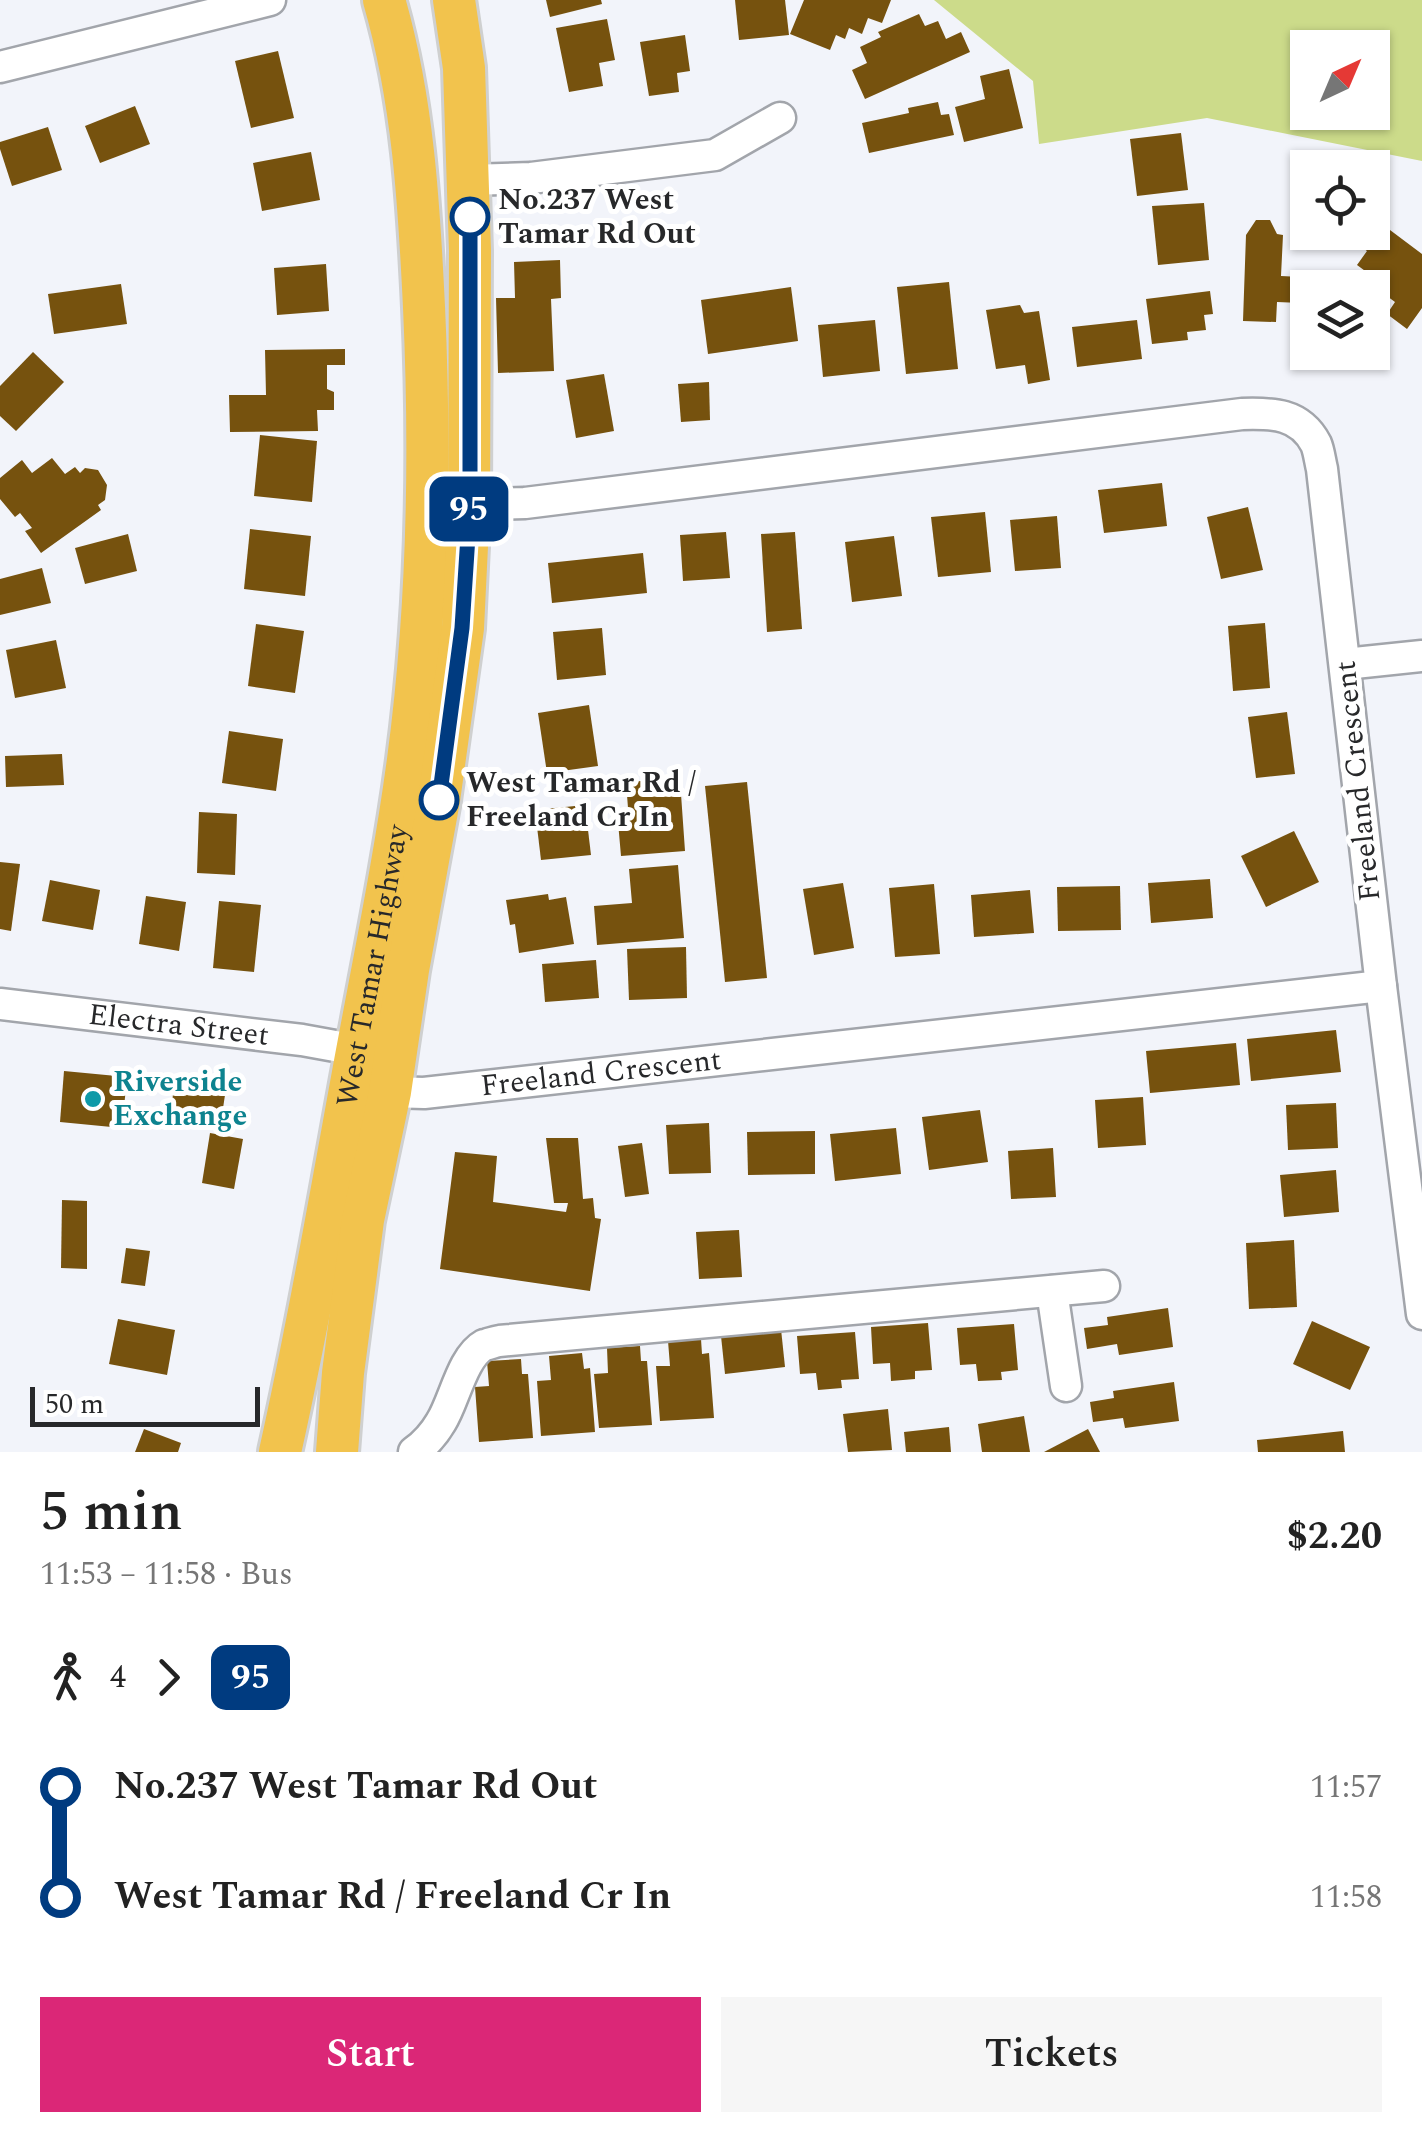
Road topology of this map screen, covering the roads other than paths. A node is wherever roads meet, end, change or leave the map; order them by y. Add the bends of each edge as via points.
1 (270, 0) edge
2 (384, 0) edge
3 (454, 0) edge
4 (0, 67) edge
5 (780, 118) dead end
6 (469, 180) junction
7 (470, 505) junction
8 (1422, 656) edge
9 (1344, 664) junction
10 (1381, 986) junction
11 (0, 1004) edge
12 (357, 1050) junction
13 (390, 1092) junction
14 (1104, 1286) dead end
15 (1052, 1291) junction
16 (1422, 1314) edge
17 (1066, 1386) dead end
18 (280, 1452) edge
19 (337, 1452) edge
20 (414, 1452) edge

1 - 4 street
2 - 12 highway, West Tamar Highway via 410,116 420,220 427,494 408,758
3 - 6 highway, West Tamar Highway
5 - 6 street via 715,155
6 - 7 highway, West Tamar Highway
7 - 9 street, Freeland Crescent via 1274,413 1298,422 1316,444
7 - 13 highway, West Tamar Highway via 447,746
8 - 9 street
9 - 10 street, Freeland Crescent
10 - 13 street, Freeland Crescent
10 - 16 street
11 - 12 street, Electra Street
12 - 18 highway, West Tamar Highway
13 - 19 highway, West Tamar Highway via 363,1220
14 - 15 street
15 - 17 street
15 - 20 street via 499,1341 475,1353 443,1420

